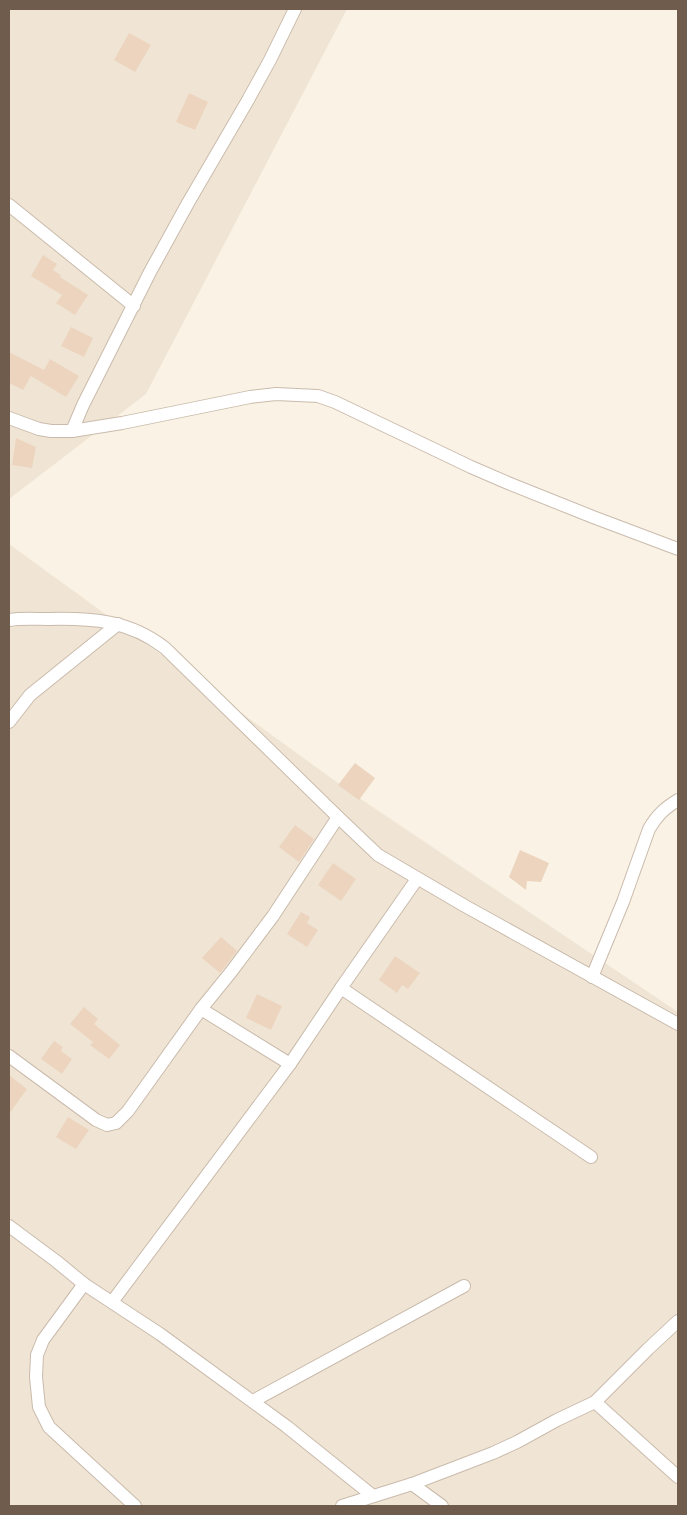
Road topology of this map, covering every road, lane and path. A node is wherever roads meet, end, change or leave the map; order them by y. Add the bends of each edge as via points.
1 (295, 9) edge
2 (9, 205) edge
3 (134, 306) junction
4 (9, 418) edge
5 (72, 431) junction
6 (678, 549) edge
7 (9, 620) edge
8 (118, 624) junction
9 (9, 722) edge
10 (678, 800) edge
11 (338, 817) junction
12 (417, 879) junction
13 (592, 977) junction
14 (342, 988) junction
15 (201, 1009) junction
16 (678, 1024) edge
17 (9, 1056) edge
18 (290, 1064) junction
19 (591, 1157) dead end
20 (9, 1226) edge
21 (84, 1284) junction
22 (464, 1286) dead end
23 (112, 1302) junction
24 (678, 1321) edge
25 (253, 1401) junction
26 (595, 1402) junction
27 (678, 1477) edge
28 (412, 1484) junction
29 (373, 1496) junction
30 (135, 1506) edge
31 (342, 1506) edge
32 (442, 1506) edge

1 - 3 street
2 - 3 street
3 - 5 street
4 - 5 street via 39,429
5 - 6 street via 122,424 250,397 276,394 318,396 508,483
7 - 8 street via 93,619
8 - 9 street via 30,695
8 - 11 street via 140,631 165,648
10 - 13 street via 655,818
11 - 12 street via 378,855
11 - 15 street via 273,916
12 - 13 street
12 - 14 street
13 - 16 street
14 - 18 street
14 - 19 street
15 - 17 street via 128,1111 107,1125
15 - 18 street
18 - 23 street
20 - 21 street
21 - 23 street
21 - 30 street via 43,1340 37,1355 40,1407 49,1427
22 - 25 street
23 - 25 street
24 - 26 street
25 - 29 street
26 - 27 street
26 - 28 street via 517,1442
28 - 29 street
28 - 32 street
29 - 31 street

